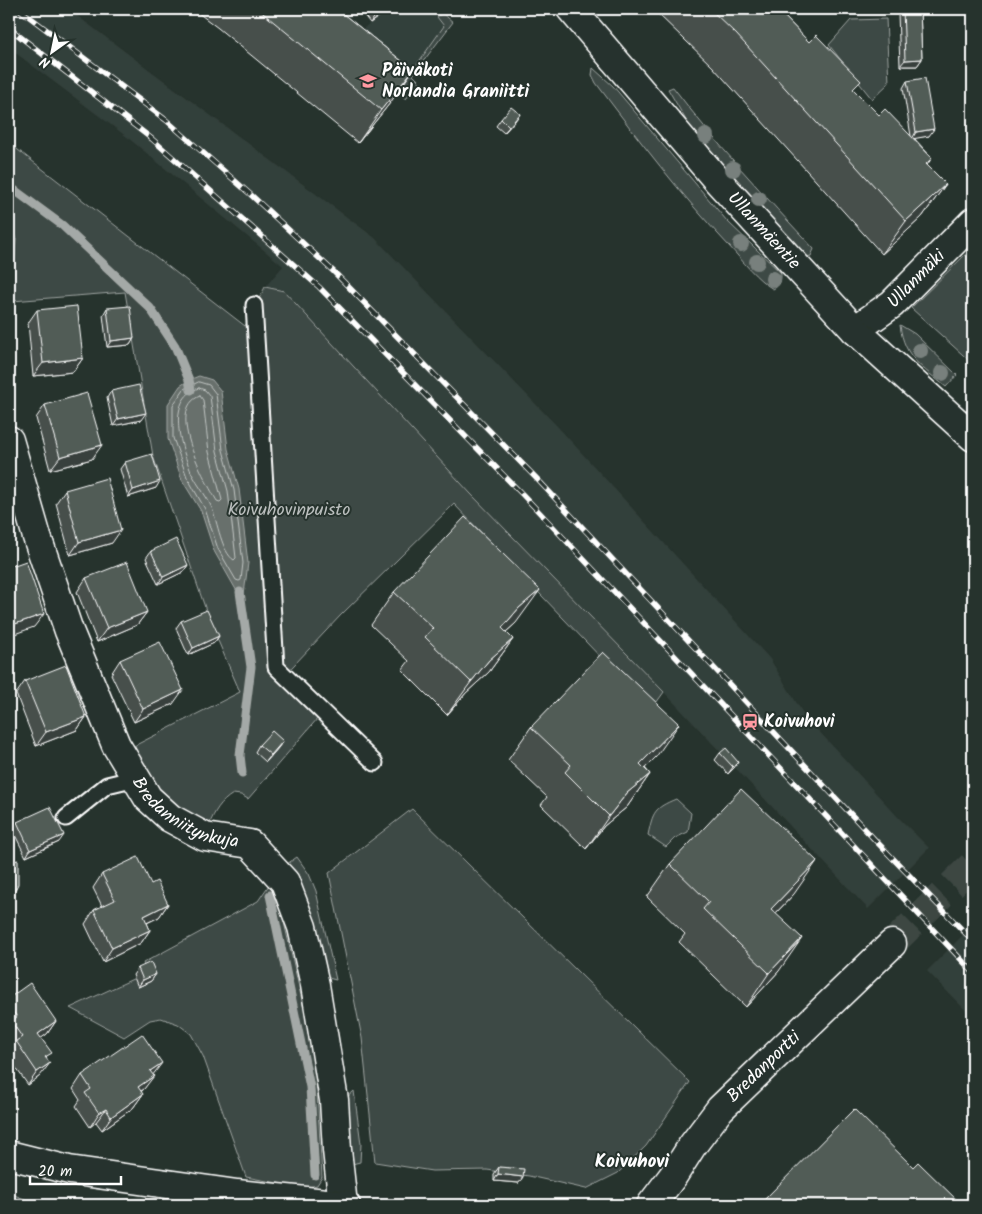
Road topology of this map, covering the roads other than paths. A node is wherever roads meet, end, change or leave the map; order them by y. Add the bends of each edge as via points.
1 (571, 9) edge
2 (973, 222) edge
3 (254, 305) dead end
4 (855, 330) junction
5 (973, 436) edge
6 (9, 440) edge
7 (375, 763) dead end
8 (136, 778) junction
9 (66, 818) dead end
10 (892, 944) tunnel mouth
11 (9, 1156) edge
12 (344, 1205) edge
13 (651, 1205) edge

1 - 4 street, Ullanmäentie via 717,180
2 - 4 street, Ullanmäki via 892,304
3 - 7 lane via 276,667
4 - 5 street, Ullanmäentie
6 - 8 street, Bredanniitynkuja via 69,632 116,745
8 - 9 lane via 107,786
8 - 12 street, Bredanniitynkuja via 148,798 170,818 205,837 250,844 285,882 302,927 315,985 334,1100
10 - 13 street, Bredanportti via 720,1109
11 - 12 street via 69,1170 237,1194

